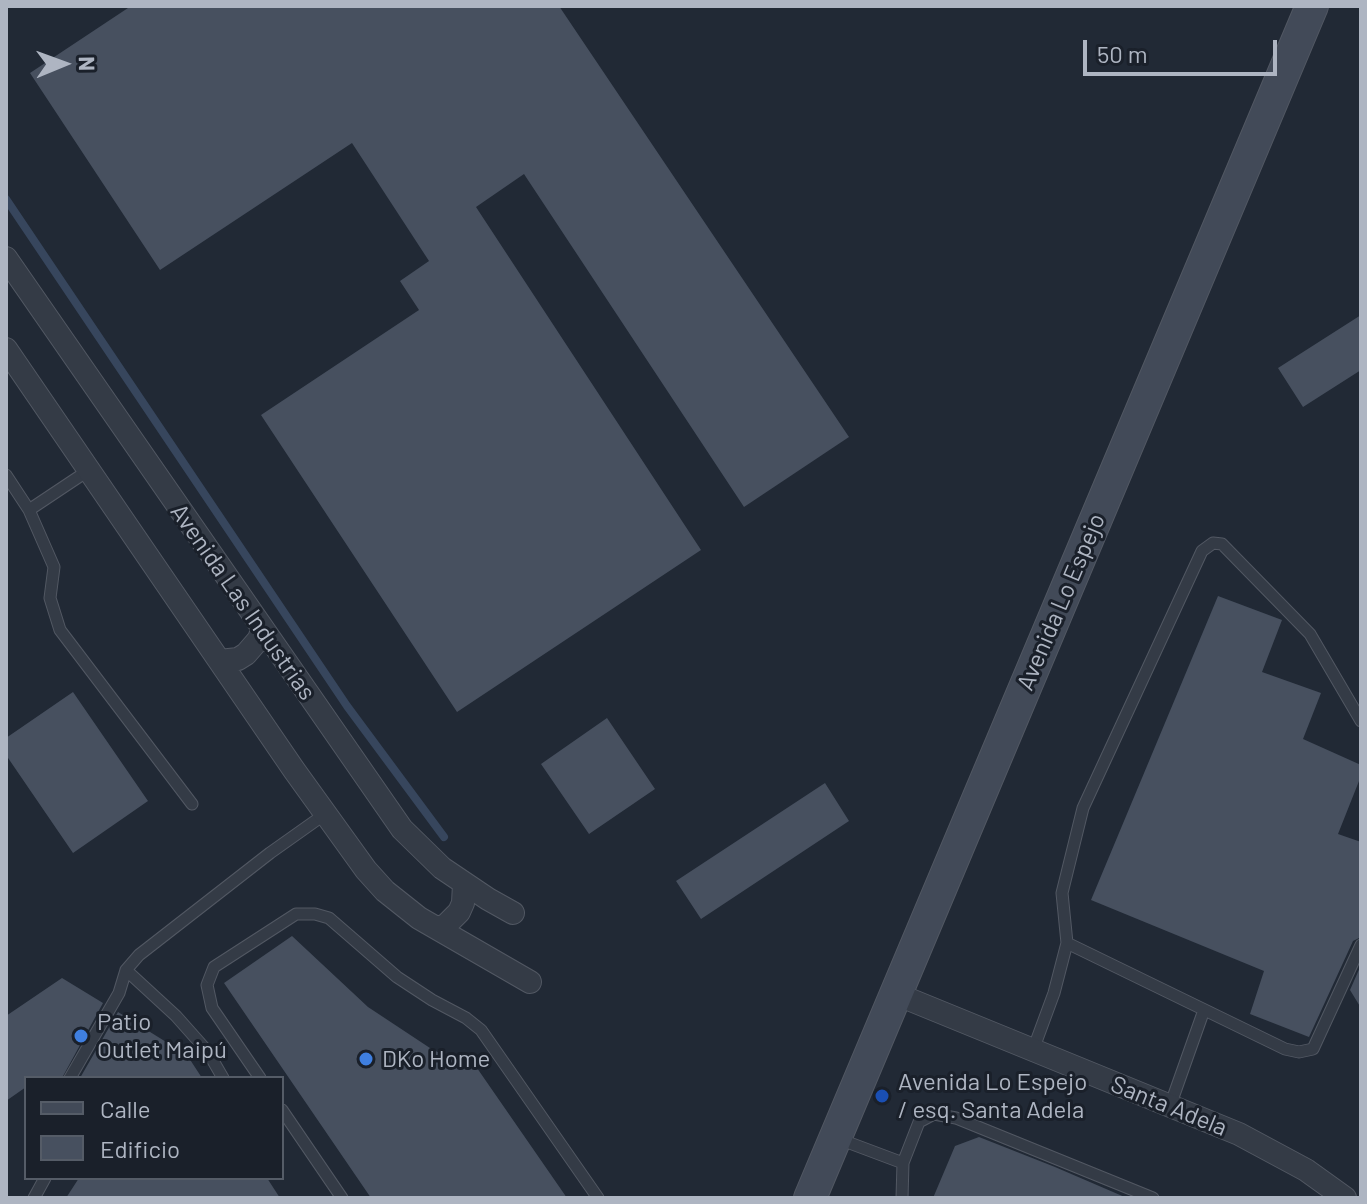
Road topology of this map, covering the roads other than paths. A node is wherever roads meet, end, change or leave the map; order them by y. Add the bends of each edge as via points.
1 (1312, 6) edge
2 (6, 258) edge
3 (6, 349) edge
4 (89, 470) junction
5 (6, 475) edge
6 (29, 510) junction
7 (262, 630) junction
8 (220, 661) junction
9 (1361, 721) edge
10 (192, 804) dead end
11 (325, 814) junction
12 (464, 884) junction
13 (513, 913) dead end
14 (438, 928) junction
15 (1067, 943) junction
16 (1361, 945) edge
17 (126, 970) junction
18 (530, 982) dead end
19 (896, 994) junction
20 (1204, 1010) junction
21 (1033, 1050) junction
22 (71, 1076) edge
23 (222, 1076) edge
24 (259, 1076) edge
25 (1170, 1106) junction
26 (284, 1113) edge
27 (835, 1138) junction
28 (903, 1163) junction
29 (44, 1180) edge
30 (34, 1198) edge
31 (342, 1198) edge
32 (598, 1198) edge
33 (810, 1198) edge
34 (902, 1198) edge
35 (1153, 1198) edge
36 (1345, 1198) edge

1 - 19 main road, Avenida Lo Espejo
2 - 7 street, Avenida Las Industrias
3 - 4 street
4 - 6 lane
4 - 8 street
5 - 6 lane
6 - 10 lane via 54,567 50,598 60,630
7 - 8 street via 246,654
7 - 12 street, Avenida Las Industrias via 402,829
8 - 11 street
9 - 15 lane via 1310,634 1222,544 1202,551 1083,808 1062,893
11 - 14 street via 385,891
11 - 17 lane
12 - 13 street, Avenida Las Industrias
12 - 14 street via 459,912
14 - 18 street
15 - 20 lane
15 - 21 lane
16 - 20 lane via 1313,1049 1285,1049
17 - 22 lane via 119,993
17 - 23 lane via 176,1016
19 - 21 street, Santa Adela
19 - 27 main road, Avenida Lo Espejo
20 - 25 lane
21 - 25 street, Santa Adela
24 - 32 lane via 212,1008 207,985 214,967 296,914 329,918 397,977 481,1030
25 - 36 street, Santa Adela via 1273,1151
26 - 31 lane
27 - 28 lane
27 - 33 main road, Avenida Lo Espejo
28 - 34 lane
28 - 35 lane via 919,1122 934,1114 956,1118
29 - 30 lane

